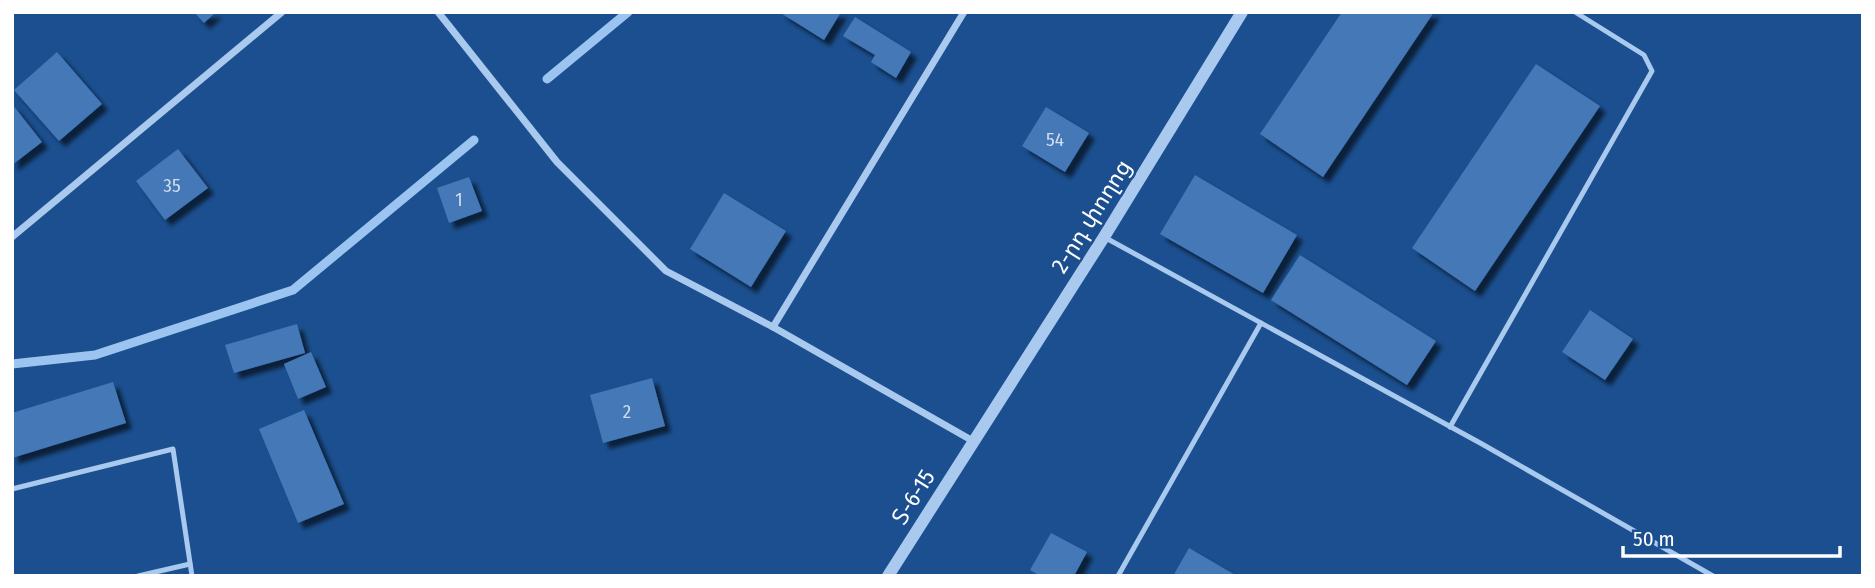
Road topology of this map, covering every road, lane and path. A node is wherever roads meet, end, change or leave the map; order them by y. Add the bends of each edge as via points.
1 (282, 12) edge
2 (438, 12) edge
3 (964, 12) edge
4 (1242, 12) edge
5 (1575, 12) edge
6 (12, 237) edge
7 (1104, 237) junction
8 (1261, 323) junction
9 (772, 327) junction
10 (1450, 427) junction
11 (973, 441) junction
12 (12, 488) edge
13 (190, 564) junction
14 (138, 576) edge
15 (192, 576) edge
16 (888, 576) edge
17 (1118, 576) edge
18 (1713, 576) edge

1 - 6 street
2 - 9 street via 557,162 666,271
3 - 9 street
4 - 7 street, 2-րդ փողոց / Տ-6-15
5 - 10 lane via 1644,55 1652,71
7 - 8 lane
7 - 11 street, 2-րդ փողոց / Տ-6-15
8 - 10 lane
8 - 17 lane
9 - 11 street
10 - 18 lane
11 - 16 street, Տ-6-15 / Տ-6-15
12 - 13 lane via 173,449
13 - 14 lane
13 - 15 lane

